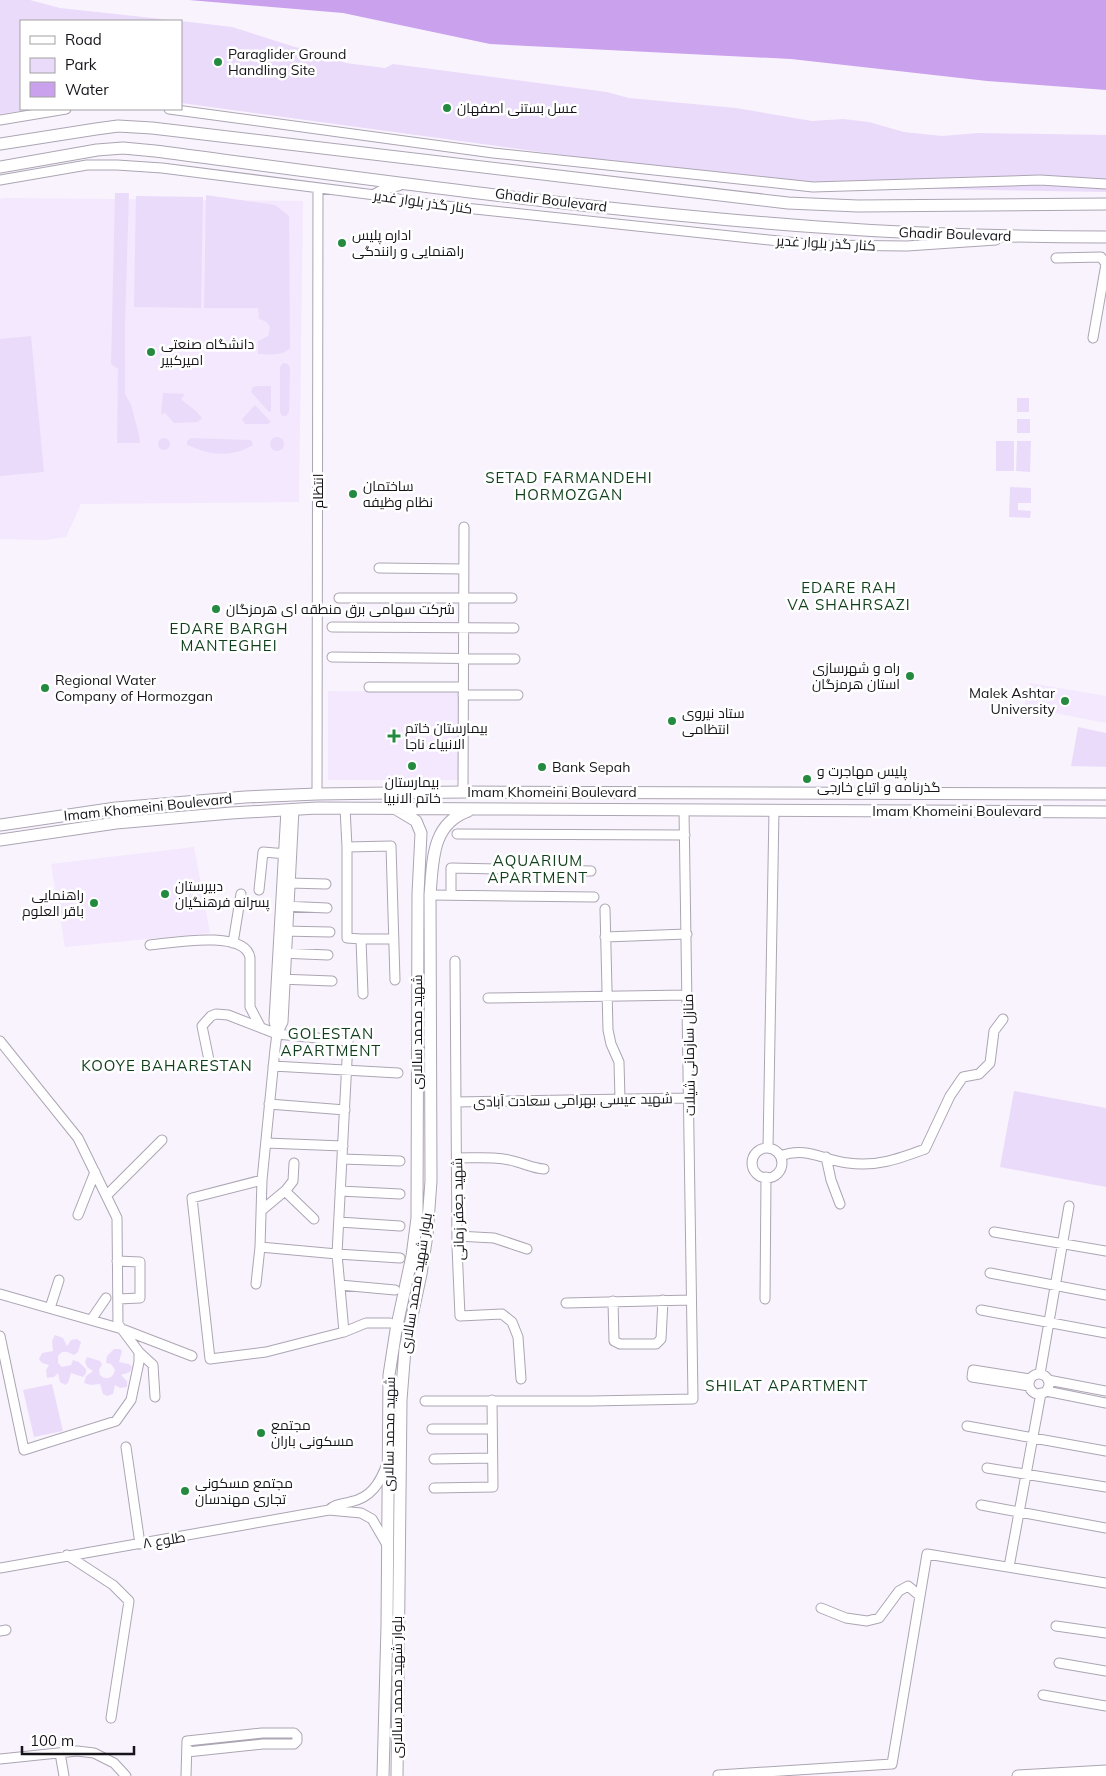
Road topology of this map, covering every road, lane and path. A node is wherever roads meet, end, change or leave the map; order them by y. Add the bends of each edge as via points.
1 (60, 110) edge
2 (176, 110) edge
3 (0, 120) edge
4 (0, 144) edge
5 (0, 167) edge
6 (0, 180) edge
7 (407, 184) junction
8 (1106, 184) edge
9 (318, 188) junction
10 (375, 195) junction
11 (1106, 204) edge
12 (1027, 237) junction
13 (1106, 237) edge
14 (1056, 258) dead end
15 (1092, 338) dead end
16 (464, 526) dead end
17 (378, 568) dead end
18 (464, 569) junction
19 (464, 597) junction
20 (339, 598) dead end
21 (512, 598) dead end
22 (332, 627) dead end
23 (463, 627) junction
24 (514, 628) dead end
25 (332, 658) dead end
26 (463, 658) junction
27 (515, 660) dead end
28 (369, 687) dead end
29 (463, 691) junction
30 (518, 694) dead end
31 (462, 792) junction
32 (318, 794) junction
33 (982, 794) junction
34 (1106, 794) edge
35 (345, 808) junction
36 (394, 809) junction
37 (473, 809) junction
38 (290, 810) junction
39 (684, 810) junction
40 (774, 810) junction
41 (983, 811) junction
42 (1106, 812) edge
43 (0, 825) edge
44 (457, 834) dead end
45 (685, 835) junction
46 (0, 840) edge
47 (347, 847) junction
48 (287, 854) junction
49 (591, 871) dead end
50 (289, 883) junction
51 (326, 884) dead end
52 (259, 890) dead end
53 (241, 894) dead end
54 (418, 894) junction
55 (430, 895) junction
56 (451, 895) junction
57 (594, 897) dead end
58 (284, 906) junction
59 (327, 908) dead end
60 (605, 909) dead end
61 (283, 931) junction
62 (330, 932) dead end
63 (687, 934) junction
64 (605, 937) junction
65 (361, 939) junction
66 (394, 939) junction
67 (233, 943) junction
68 (150, 945) dead end
69 (282, 953) junction
70 (328, 955) dead end
71 (455, 961) dead end
72 (281, 979) junction
73 (332, 980) dead end
74 (394, 980) dead end
75 (363, 994) dead end
76 (688, 995) junction
77 (606, 996) junction
78 (488, 998) dead end
79 (1003, 1019) dead end
80 (261, 1028) junction
81 (277, 1034) junction
82 (0, 1041) edge
83 (210, 1065) dead end
84 (273, 1066) junction
85 (346, 1071) junction
86 (398, 1073) dead end
87 (689, 1098) junction
88 (620, 1099) junction
89 (456, 1102) junction
90 (269, 1104) junction
91 (345, 1110) junction
92 (162, 1140) dead end
93 (266, 1143) junction
94 (343, 1146) junction
95 (768, 1148) junction
96 (780, 1156) junction
97 (826, 1157) junction
98 (457, 1158) junction
99 (342, 1159) junction
100 (400, 1161) dead end
101 (294, 1163) dead end
102 (544, 1169) dead end
103 (95, 1172) junction
104 (766, 1178) junction
105 (262, 1180) junction
106 (340, 1191) junction
107 (285, 1192) junction
108 (400, 1194) dead end
109 (106, 1195) junction
110 (840, 1204) dead end
111 (1069, 1206) dead end
112 (262, 1210) junction
113 (78, 1216) dead end
114 (314, 1219) dead end
115 (339, 1222) junction
116 (400, 1226) dead end
117 (994, 1232) dead end
118 (458, 1236) junction
119 (1063, 1243) junction
120 (260, 1248) junction
121 (527, 1249) dead end
122 (1106, 1251) edge
123 (337, 1254) junction
124 (400, 1258) dead end
125 (118, 1261) junction
126 (990, 1274) dead end
127 (60, 1280) dead end
128 (256, 1284) dead end
129 (340, 1285) junction
130 (1055, 1285) junction
131 (395, 1290) dead end
132 (0, 1294) edge
133 (1106, 1295) edge
134 (106, 1298) dead end
135 (118, 1299) junction
136 (765, 1299) dead end
137 (663, 1300) junction
138 (691, 1300) junction
139 (566, 1302) dead end
140 (613, 1302) junction
141 (50, 1308) junction
142 (981, 1310) dead end
143 (91, 1320) junction
144 (1049, 1322) junction
145 (390, 1323) dead end
146 (122, 1329) junction
147 (344, 1332) junction
148 (1106, 1333) edge
149 (0, 1336) edge
150 (139, 1352) junction
151 (192, 1356) dead end
152 (1040, 1374) junction
153 (521, 1379) dead end
154 (1048, 1380) junction
155 (1030, 1382) junction
156 (1102, 1390) edge
157 (1043, 1392) junction
158 (155, 1397) dead end
159 (492, 1400) junction
160 (425, 1401) dead end
161 (1096, 1401) junction
162 (1106, 1403) edge
163 (967, 1426) dead end
164 (491, 1429) junction
165 (432, 1430) dead end
166 (1033, 1438) junction
167 (126, 1447) dead end
168 (1106, 1451) edge
169 (492, 1458) junction
170 (434, 1459) dead end
171 (388, 1462) junction
172 (987, 1468) dead end
173 (1026, 1475) junction
174 (1106, 1487) edge
175 (434, 1488) dead end
176 (981, 1505) dead end
177 (329, 1510) junction
178 (1020, 1512) junction
179 (1106, 1528) edge
180 (140, 1544) junction
181 (388, 1545) junction
182 (67, 1555) junction
183 (1009, 1567) junction
184 (0, 1568) edge
185 (1106, 1583) edge
186 (920, 1596) junction
187 (821, 1608) dead end
188 (1056, 1626) dead end
189 (1106, 1633) edge
190 (1059, 1663) dead end
191 (1106, 1672) edge
192 (1043, 1695) dead end
193 (1106, 1706) edge
194 (111, 1718) dead end
195 (262, 1733) junction
196 (224, 1737) junction
197 (263, 1744) junction
198 (226, 1748) junction
199 (187, 1752) junction
200 (60, 1753) junction
201 (0, 1759) edge
202 (1106, 1771) edge
203 (718, 1775) edge
204 (64, 1776) edge
205 (126, 1776) edge
206 (186, 1776) edge
207 (383, 1776) edge
208 (397, 1776) edge
209 (1018, 1776) edge

1 - 3 street
2 - 8 street via 493,153 813,187 1040,180
4 - 11 main road, Ghadir Boulevard via 118,126 788,203 858,206
5 - 7 main road, Ghadir Boulevard via 123,148
6 - 9 street, کنار گذر بلوار غدیر via 87,165 117,165
7 - 10 main road via 391,186
7 - 12 main road, Ghadir Boulevard via 818,227
9 - 10 street, کنار گذر بلوار غدیر
9 - 32 street, انتظام
10 - 12 street, کنار گذر بلوار غدیر via 464,208 817,245 961,244
12 - 13 main road, Ghadir Boulevard
14 - 15 street via 1101,257 1106,264
16 - 18 street
17 - 18 street
18 - 19 street
19 - 20 street
19 - 21 street
19 - 23 street
22 - 23 street
23 - 24 street
23 - 26 street
25 - 26 street
26 - 27 street
26 - 29 street
28 - 29 street
29 - 30 street
29 - 31 street
31 - 32 main road, Imam Khomeini Boulevard
31 - 33 main road, Imam Khomeini Boulevard
32 - 43 main road, Imam Khomeini Boulevard via 116,808
33 - 34 main road, Imam Khomeini Boulevard
33 - 41 main road
35 - 36 main road, Imam Khomeini Boulevard
35 - 38 main road, Imam Khomeini Boulevard
35 - 47 street
36 - 37 main road, Imam Khomeini Boulevard
36 - 54 main road, شهید محمد سالاری via 416,821 421,833
37 - 39 main road, Imam Khomeini Boulevard
37 - 55 main road, بلوار شهید محمد سالاری via 454,818 441,833 434,850
38 - 46 main road, Imam Khomeini Boulevard via 116,823
38 - 48 street
39 - 40 main road, Imam Khomeini Boulevard
39 - 45 street, منازل سازمانی شیلات
40 - 41 main road, Imam Khomeini Boulevard
40 - 95 street
41 - 42 main road, Imam Khomeini Boulevard
44 - 45 street
45 - 63 street, منازل سازمانی شیلات
47 - 65 street via 347,938
47 - 66 street via 391,846
48 - 50 street
48 - 52 street via 263,852
48 - 58 street
49 - 56 street via 452,868
50 - 51 street
50 - 58 street
53 - 67 street
54 - 55 main road
54 - 171 main road, شهید محمد سالاری via 417,1218 389,1375
55 - 56 street
55 - 208 main road, بلوار شهید محمد سالاری via 431,1182 427,1235 405,1349 400,1400
56 - 57 street
58 - 59 street
58 - 61 street
60 - 64 street
61 - 62 street
61 - 69 street
63 - 64 street
63 - 76 street, منازل سازمانی شیلات
64 - 77 street
65 - 66 street
65 - 75 street
66 - 74 street
67 - 68 street via 195,940
67 - 80 street via 243,946 249,953 250,1007
69 - 70 street
69 - 72 street
71 - 89 street, شهید جعفر زمانی
72 - 73 street
72 - 81 street via 274,1021
76 - 77 street
76 - 87 street, منازل سازمانی شیلات
77 - 78 street
77 - 88 street via 609,1038 620,1066
79 - 97 street via 994,1031 990,1063 980,1074 963,1077 950,1096 925,1149 892,1162 875,1164 847,1163
80 - 81 street
80 - 83 street via 228,1015 211,1016 202,1026
81 - 84 street
81 - 85 street via 348,1040
82 - 103 street via 78,1138
84 - 85 street
84 - 90 street
85 - 86 street
85 - 91 street
87 - 88 street, شهید عیسی بهرامی سعادت آبادی
87 - 138 street, منازل سازمانی شیلات
88 - 89 street, شهید عیسی بهرامی سعادت آبادی
89 - 98 street, شهید جعفر زمانی
90 - 91 street
90 - 93 street
91 - 94 street
92 - 109 street
93 - 94 street
93 - 105 street
94 - 99 street
95 - 96 street
95 - 104 street via 759,1150 752,1162 758,1174
96 - 97 street via 790,1152 808,1152
96 - 104 street via 779,1171
97 - 110 street
98 - 102 street via 492,1158
98 - 118 street, شهید جعفر زمانی
99 - 100 street
99 - 106 street
101 - 107 street via 293,1181
103 - 109 street
103 - 113 street
104 - 136 street
105 - 112 street
105 - 147 street via 192,1198 210,1359 266,1352
106 - 108 street
106 - 115 street
107 - 112 street
107 - 114 street
109 - 125 street via 117,1218
111 - 119 street
112 - 120 street
115 - 116 street
115 - 123 street
117 - 119 street
118 - 121 street via 494,1238
118 - 153 street, شهید جعفر زمانی via 460,1316 502,1314 512,1322 518,1337
119 - 122 street
119 - 130 street
120 - 123 street
120 - 128 street
123 - 124 street
123 - 129 street
125 - 135 street
125 - 135 street via 140,1262 140,1298
126 - 130 street
127 - 141 street
129 - 131 street
129 - 147 street
130 - 133 street
130 - 144 street
132 - 141 street
134 - 143 street
135 - 146 street via 118,1324
137 - 138 street
137 - 140 street
137 - 140 street via 661,1339 656,1344 620,1344 614,1341
138 - 159 street, منازل سازمانی شیلات via 692,1399
139 - 140 street
141 - 143 street
142 - 144 street
143 - 146 street
144 - 148 street
144 - 152 street
145 - 147 street via 366,1323
146 - 150 street
146 - 151 street
149 - 150 street via 24,1450 116,1421 131,1400
150 - 158 street via 153,1365
152 - 154 street
152 - 155 street via 1034,1375
154 - 156 street
154 - 157 street
155 - 155 street via 973,1370 972,1378
155 - 157 street via 1032,1391
156 - 161 street
157 - 161 street
157 - 166 street
159 - 160 street
159 - 164 street
161 - 162 street
163 - 166 street
164 - 165 street
164 - 169 street
166 - 168 street
166 - 173 street
167 - 180 street
169 - 170 street
169 - 175 street via 493,1487
171 - 177 street, طلوع ۸ via 368,1496
171 - 181 main road, شهید محمد سالاری
172 - 173 street
173 - 174 street
173 - 178 street
176 - 178 street
177 - 180 street, طلوع ۸
177 - 181 street, طلوع ۸ via 361,1513 372,1518
178 - 179 street
178 - 183 street
180 - 182 street, طلوع ۸
181 - 207 main road, شهید محمد سالاری
182 - 184 street, طلوع ۸
182 - 194 street via 113,1585 129,1601
183 - 185 street
183 - 186 street via 927,1554
186 - 187 street via 908,1586 899,1591 879,1618 867,1621 846,1618
186 - 203 street via 892,1764
188 - 189 street
190 - 191 street
192 - 193 street
195 - 196 street
195 - 197 street
195 - 197 street via 294,1733 297,1736 294,1744
196 - 198 street
196 - 199 street via 187,1741
197 - 198 street
198 - 199 street
199 - 206 street
200 - 201 street
200 - 204 street
200 - 205 street via 94,1753 114,1763
202 - 209 main road

